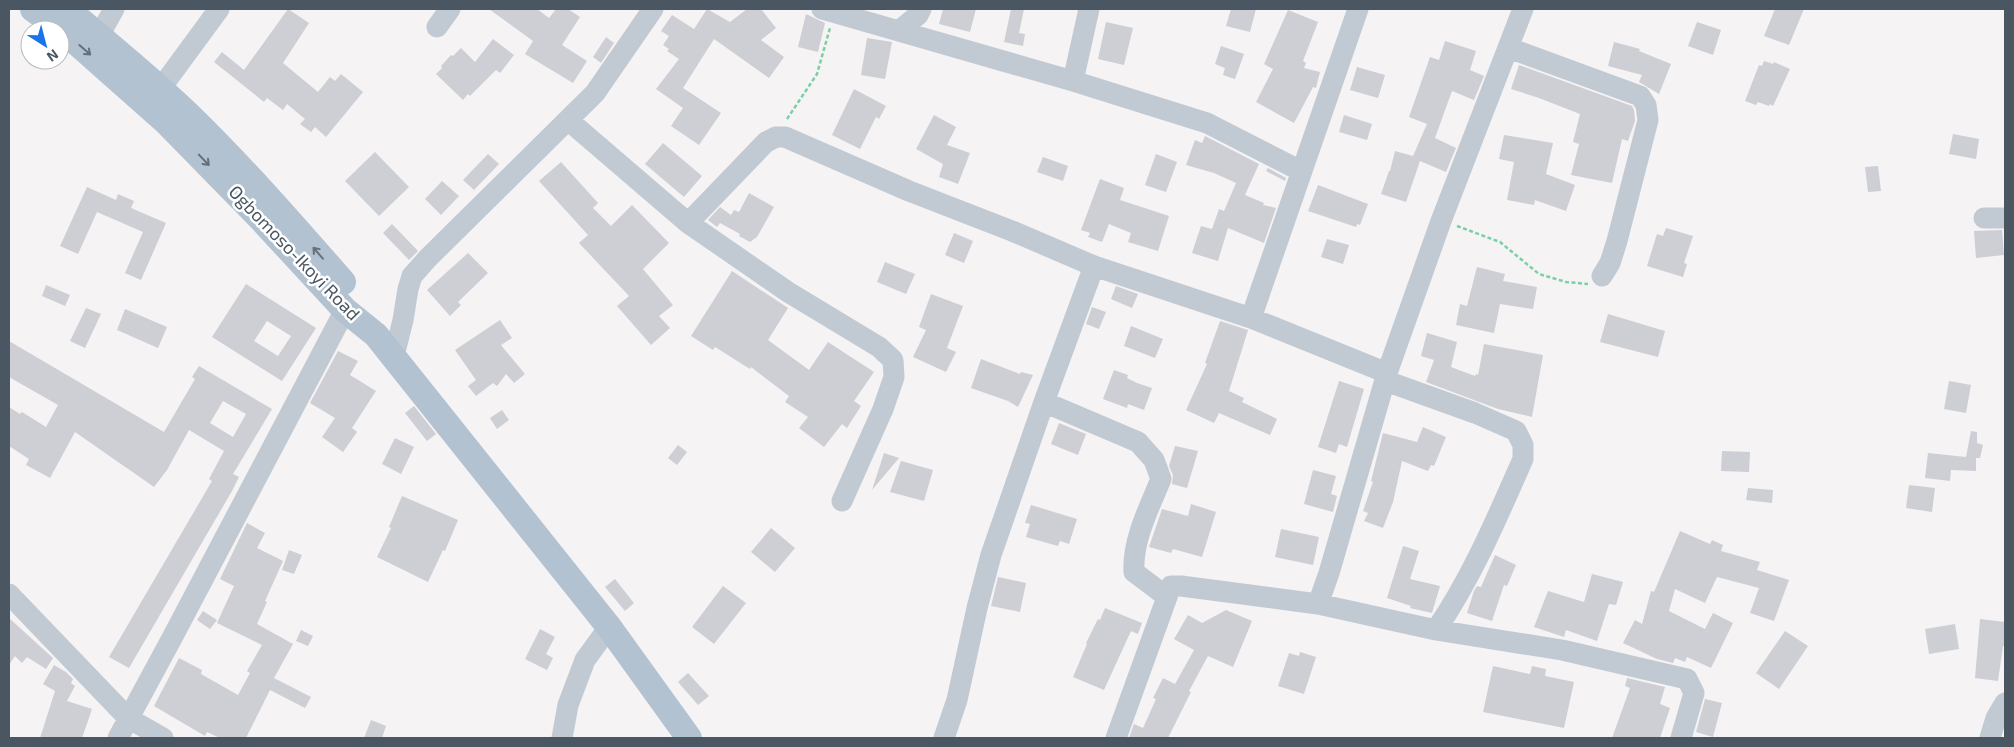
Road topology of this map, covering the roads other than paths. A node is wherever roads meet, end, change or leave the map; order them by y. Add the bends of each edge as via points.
1 (33, 9) edge
2 (66, 9) edge
3 (114, 9) edge
4 (219, 9) edge
5 (450, 9) edge
6 (653, 9) edge
7 (921, 9) edge
8 (1089, 9) edge
9 (1358, 9) edge
10 (1523, 9) edge
11 (828, 11) edge
12 (437, 27) dead end
13 (900, 30) junction
14 (99, 36) junction
15 (1509, 48) junction
16 (1073, 81) junction
17 (161, 88) junction
18 (568, 120) junction
19 (1301, 171) junction
20 (1984, 218) dead end
21 (2005, 218) edge
22 (688, 223) junction
23 (1094, 266) junction
24 (1602, 276) road end
25 (345, 310) junction
26 (1251, 318) junction
27 (376, 335) junction
28 (394, 356) junction
29 (1387, 377) junction
30 (1044, 402) junction
31 (842, 500) dead end
32 (9, 594) edge
33 (1167, 597) junction
34 (1318, 604) junction
35 (609, 627) junction
36 (1436, 630) junction
37 (2005, 703) edge
38 (128, 718) junction
39 (118, 738) edge
40 (163, 738) edge
41 (562, 738) edge
42 (689, 738) edge
43 (944, 738) edge
44 (1116, 738) edge
45 (1680, 738) edge
46 (1990, 738) edge

1 -> 25 main road, Ogbomoso-Ikoyi Road via 60,28 166,121
2 - 14 main road, Ogbomoso-Ikoyi Road
3 - 14 street
4 - 17 street
5 - 12 street
6 - 18 street via 595,93
7 - 13 street
8 - 16 street
9 - 19 street
10 - 15 street
11 - 13 street
13 - 16 street
14 - 17 main road, Ogbomoso-Ikoyi Road
15 - 24 street via 1640,96 1646,105 1648,120 1610,263
15 - 29 street via 1441,221
16 - 19 street via 1207,123
27 -> 17 main road, Ogbomoso-Ikoyi Road via 351,291 237,164
18 - 22 street
18 - 28 street via 412,276
19 - 26 street
20 - 21 street
22 - 23 street via 766,142 785,137 908,192 1012,230
22 - 31 street via 788,292 880,347 893,360 894,377 883,409
23 - 26 street
23 - 30 street
25 - 27 main road, Ogbomoso-Ikoyi Road
25 - 38 street
26 - 29 street
27 - 28 main road
28 - 35 main road
29 - 34 street
29 - 36 street via 1516,432 1523,445 1523,459 1486,542
30 - 33 street via 1138,442 1154,460 1161,479 1133,558 1134,572
30 - 43 street via 991,556 957,700
32 - 38 street
33 - 34 street via 1171,586 1181,586
33 - 44 street
34 - 36 street
35 - 41 street via 585,660 568,705
35 - 42 main road
36 - 45 street via 1562,650 1687,679 1694,693
37 - 46 street
38 - 39 street
38 - 40 street

